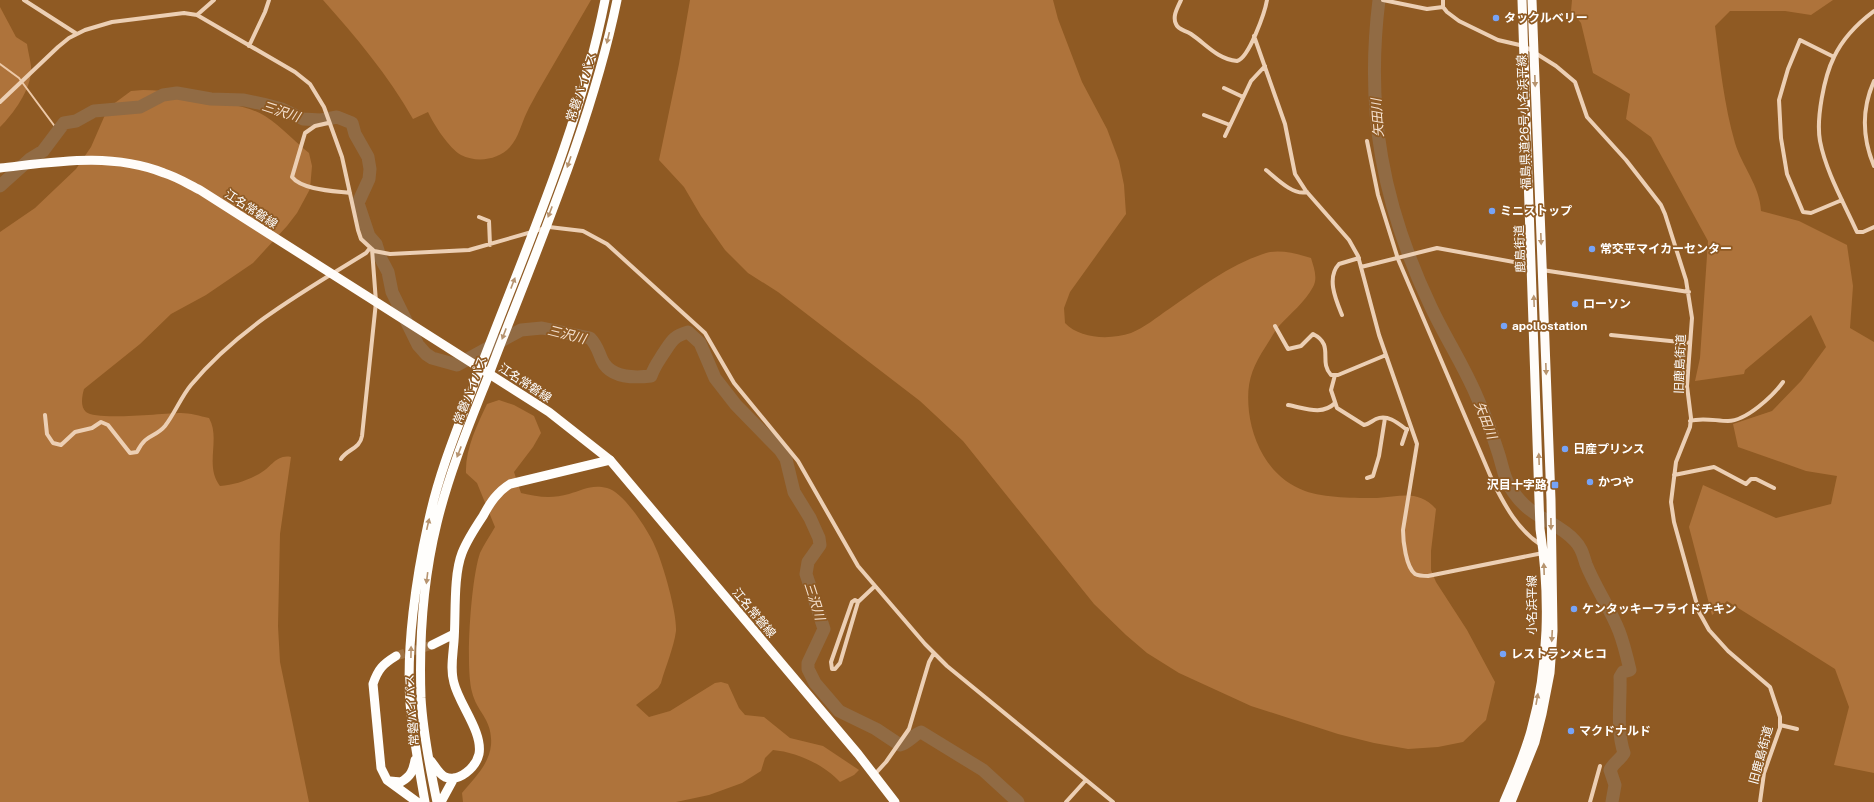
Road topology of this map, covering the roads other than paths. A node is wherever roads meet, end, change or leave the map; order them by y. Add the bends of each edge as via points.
1 (24, 0) edge
2 (214, 0) edge
3 (269, 0) edge
4 (605, 0) edge
5 (617, 0) edge
6 (1181, 0) edge
7 (1267, 0) edge
8 (1383, 0) edge
9 (1443, 0) edge
10 (1522, 0) edge
11 (1532, 0) edge
12 (1393, 1) edge
13 (1443, 7) junction
14 (1874, 12) edge
15 (197, 15) junction
16 (77, 34) junction
17 (1254, 36) junction
18 (249, 46) junction
19 (1524, 46) junction
20 (1534, 52) junction
21 (1834, 57) junction
22 (1265, 66) junction
23 (1874, 81) edge
24 (1224, 88) dead end
25 (1243, 97) junction
26 (0, 102) edge
27 (1204, 114) dead end
28 (328, 123) junction
29 (1230, 125) junction
30 (1225, 136) dead end
31 (1367, 140) dead end
32 (1874, 166) edge
33 (0, 168) edge
34 (1266, 170) dead end
35 (1307, 192) junction
36 (350, 193) junction
37 (1842, 200) junction
38 (479, 217) dead end
39 (1874, 227) edge
40 (490, 245) junction
41 (371, 248) junction
42 (1359, 258) junction
43 (1398, 259) junction
44 (1532, 266) junction
45 (1361, 267) junction
46 (1542, 270) junction
47 (331, 274) junction
48 (1689, 292) junction
49 (376, 302) junction
50 (1342, 315) dead end
51 (1275, 326) dead end
52 (1611, 335) dead end
53 (1690, 343) junction
54 (1386, 355) junction
55 (1335, 375) junction
56 (1783, 382) dead end
57 (1335, 403) junction
58 (1288, 405) dead end
59 (469, 413) junction
60 (45, 414) dead end
61 (1385, 418) junction
62 (1690, 421) junction
63 (1410, 423) junction
64 (1407, 430) junction
65 (1402, 444) dead end
66 (341, 459) dead end
67 (610, 460) junction
68 (1674, 475) junction
69 (1367, 478) dead end
70 (1774, 488) dead end
71 (1540, 498) joint
72 (1551, 507) joint
73 (1543, 550) junction
74 (875, 586) junction
75 (858, 602) junction
76 (454, 634) junction
77 (432, 645) tunnel mouth
78 (934, 653) junction
79 (396, 656) tunnel mouth
80 (1780, 725) junction
81 (1796, 729) dead end
82 (415, 754) junction
83 (428, 756) junction
84 (1600, 766) dead end
85 (874, 774) junction
86 (454, 778) junction
87 (387, 780) junction
88 (1086, 780) junction
89 (416, 802) edge
90 (425, 802) edge
91 (437, 802) edge
92 (440, 802) edge
93 (895, 802) edge
94 (1066, 802) edge
95 (1113, 802) edge
96 (1504, 802) edge
97 (1511, 802) edge
98 (1590, 802) edge
99 (1760, 802) edge

1 - 16 street
2 - 15 street
3 - 18 street
59 -> 4 highway, 常磐バイパス via 591,64
5 -> 59 highway, 常磐バイパス via 602,67 564,176
6 - 17 street via 1174,17 1176,26 1196,37 1215,53 1233,61 1240,60
7 - 17 street
8 - 12 street
9 - 13 street
10 - 19 main road, 鹿島街道
11 - 20 main road, 福島県道26号小名浜平線
12 - 13 street via 1427,9
13 - 19 street, 旧鹿島街道 via 1458,20 1498,40
14 - 21 street via 1850,33
15 - 16 street via 184,13 112,22
15 - 18 street
16 - 26 street via 58,47
17 - 22 street
18 - 28 street via 310,84 319,96
19 - 20 street, 旧鹿島街道
19 - 44 main road, 鹿島街道
20 -> 46 main road, 福島県道26号小名浜平線
20 - 48 street, 旧鹿島街道 via 1575,82 1587,117 1626,160 1661,205
21 - 37 street via 1824,87 1820,140
21 - 37 street via 1800,40 1779,100 1781,138 1787,174 1803,212 1811,213
22 - 25 street via 1257,73
22 - 35 street via 1284,124 1292,166
23 - 32 street via 1864,117 1866,142
24 - 25 street
25 - 29 street
27 - 29 street
28 - 36 street via 342,157
28 - 36 street via 315,126 305,133 292,177 313,188
29 - 30 street
31 - 43 street via 1378,195
33 - 47 main road, 江名常磐線 via 95,159 148,167 200,190
34 - 35 street via 1292,189 1302,194
35 - 42 street via 1349,240
36 - 41 street via 361,239
37 - 39 street via 1857,232
38 - 40 street via 489,221
40 - 41 street via 452,252 390,254
40 - 74 street via 540,228 558,227 583,230 612,248 705,333 734,383 798,461 848,551
41 - 47 street
41 - 49 street
42 - 45 street
42 - 50 street via 1339,264 1336,268 1333,288
43 - 44 street via 1437,248
43 - 45 street
43 - 73 street via 1493,482 1510,515
71 -> 44 main road, 鹿島街道
45 - 54 street
46 - 48 street
46 -> 72 main road, 福島県道26号小名浜平線
47 - 49 main road, 江名常磐線
47 - 60 street via 242,333 192,384 164,426 146,438 137,452 130,453 108,425 102,422 92,428 75,432 64,444 56,445 47,434
48 - 53 street, 旧鹿島街道 via 1692,318
49 - 66 street via 361,442
49 - 67 main road, 江名常磐線 via 549,412
51 - 55 street via 1288,349 1301,346 1311,335 1315,335 1325,344 1326,365 1330,373
52 - 53 street
53 - 62 street, 旧鹿島街道 via 1687,386
54 - 55 street
54 - 63 street
55 - 57 street via 1331,390
56 - 62 street via 1742,418 1729,421
57 - 58 street via 1330,408 1322,410
57 - 61 street via 1337,408 1364,425
82 -> 59 highway, 常磐バイパス via 410,693 411,641 418,575 443,467
59 -> 83 highway, 常磐バイパス via 436,524 428,574 421,656 421,700
61 - 64 street via 1390,418
61 - 69 street via 1373,476
62 - 68 street, 旧鹿島街道 via 1690,427 1679,450
63 - 64 street
63 - 73 street via 1417,447 1403,536 1409,566 1416,574 1428,576
64 - 65 street
67 - 76 highway via 518,481 498,492 461,554
67 - 85 main road, 江名常磐線
68 - 70 street via 1714,467 1746,484 1751,479 1756,479
68 - 80 street, 旧鹿島街道 via 1671,502 1674,522 1699,612 1709,630 1728,650 1770,686
71 - 73 main road, 小名浜平線
72 -> 97 main road, 小名浜平線 via 1553,631 1550,672 1534,742
96 -> 73 main road, 小名浜平線 via 1531,730 1543,662 1546,618
74 - 75 street
74 - 78 street
75 - 75 street via 840,663 832,669 830,662 852,602
76 - 77 highway
76 - 86 highway via 454,684 479,746 479,755 474,765 465,774
78 - 85 street via 909,729 886,762
78 - 88 street
79 - 87 highway via 377,671 373,684 381,768
80 - 81 street
80 - 99 street, 旧鹿島街道 via 1764,773
82 - 87 highway via 413,771 407,778 401,782
82 - 90 highway, 常磐バイパス
83 - 86 highway via 438,772 445,777
83 - 91 highway, 常磐バイパス
84 - 98 street
85 - 93 main road, 江名常磐線
86 - 92 highway
87 - 89 highway via 413,797
88 - 94 street
88 - 95 street

